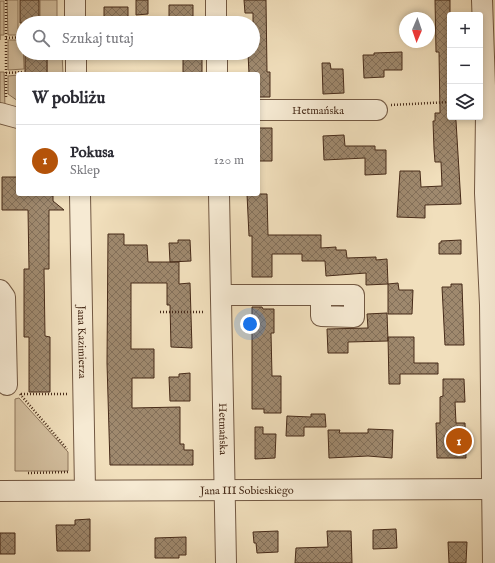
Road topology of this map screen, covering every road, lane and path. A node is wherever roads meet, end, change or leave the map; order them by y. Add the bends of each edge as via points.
1 (6, 0) edge
2 (75, 0) edge
3 (216, 0) edge
4 (482, 0) edge
5 (75, 16) edge
6 (216, 16) edge
7 (16, 37) edge
8 (6, 38) junction
9 (76, 60) edge
10 (217, 60) edge
11 (16, 72) edge
12 (76, 72) edge
13 (217, 72) edge
14 (6, 73) junction
15 (447, 102) edge
16 (260, 110) edge
17 (377, 110) joint
18 (8, 115) edge
19 (80, 196) edge
20 (219, 196) edge
21 (490, 212) edge
22 (0, 290) edge
23 (321, 295) dead end
24 (222, 303) junction
25 (492, 305) edge
26 (160, 312) dead end
27 (7, 385) dead end
28 (493, 386) edge
29 (74, 394) dead end
30 (70, 451) dead end
31 (22, 473) dead end
32 (494, 478) edge
33 (85, 481) junction
34 (224, 490) junction
35 (0, 491) edge
36 (494, 550) edge
37 (226, 563) edge

1 - 8 path
2 - 5 street
3 - 6 street
4 - 21 street
7 - 8 path
8 - 14 path
9 - 12 street
10 - 13 street
11 - 14 path
14 - 18 path
15 - 17 path via 396,104
16 - 17 street, Hetmańska
19 - 33 street, Jana Kazimierza
20 - 24 street, Hetmańska
21 - 25 street
22 - 27 street via 5,297
23 - 24 street
24 - 26 path
24 - 34 street, Hetmańska
25 - 28 street
28 - 32 street
29 - 30 path via 20,394
31 - 33 path
32 - 34 street, Jana III Sobieskiego
32 - 36 street
33 - 34 street, Jana III Sobieskiego
33 - 35 street, Jana III Sobieskiego
34 - 37 street, Hetmańska

